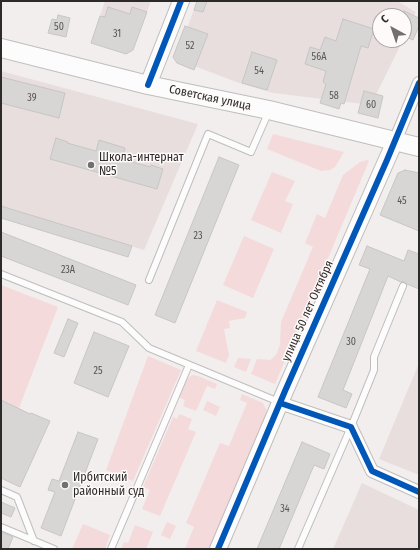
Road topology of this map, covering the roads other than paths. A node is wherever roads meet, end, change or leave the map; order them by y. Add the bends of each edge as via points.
1 (182, 1) edge
2 (1, 48) edge
3 (419, 83) edge
4 (148, 85) junction
5 (270, 110) junction
6 (395, 141) junction
7 (419, 147) edge
8 (1, 274) edge
9 (149, 280) dead end
10 (402, 286) dead end
11 (190, 365) junction
12 (280, 403) junction
13 (350, 428) junction
14 (1, 490) edge
15 (419, 492) edge
16 (1, 527) edge
17 (34, 541) junction
18 (54, 549) edge
19 (111, 549) edge
20 (218, 549) edge
21 (298, 549) edge

1 - 4 street
2 - 4 main road, Советская улица
3 - 6 street, улица 50 лет Октября
4 - 5 main road, Советская улица
5 - 6 main road, Советская улица
5 - 9 lane via 251,152 208,134
6 - 7 main road, Советская улица
6 - 12 street, улица 50 лет Октября
8 - 11 lane via 122,322 149,348
10 - 13 lane via 374,357 374,370
11 - 12 lane
11 - 19 lane
12 - 13 street
12 - 20 street, улица 50 лет Октября
13 - 15 street via 372,470
13 - 21 lane
14 - 17 lane via 17,497
16 - 17 lane
17 - 18 lane

